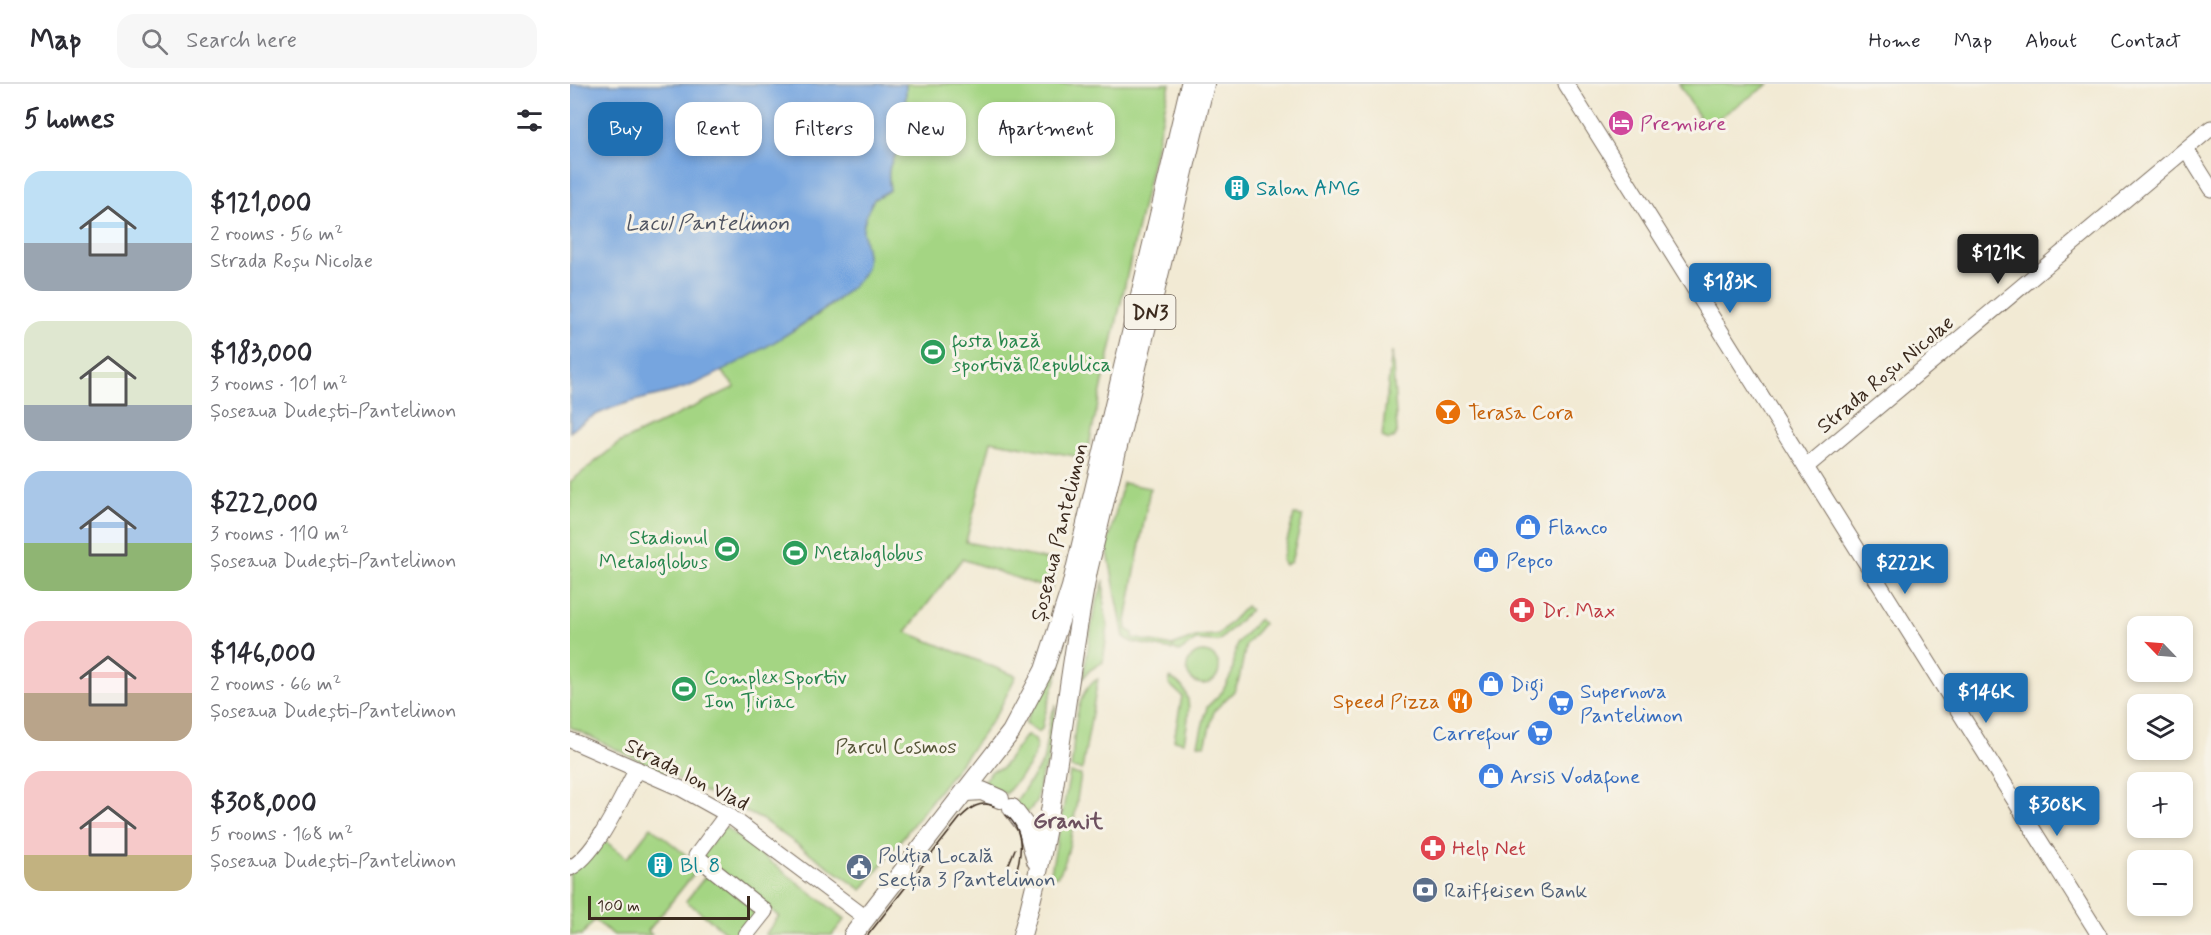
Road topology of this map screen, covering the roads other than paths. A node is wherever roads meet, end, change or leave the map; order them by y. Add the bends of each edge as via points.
1 (1190, 84) edge
2 (1205, 84) edge
3 (1566, 84) edge
4 (2211, 128) edge
5 (2186, 149) junction
6 (2211, 189) edge
7 (1806, 467) junction
8 (570, 740) edge
9 (638, 770) junction
10 (966, 792) junction
11 (727, 814) junction
12 (570, 868) edge
13 (1037, 868) junction
14 (866, 918) junction
15 (746, 935) edge
16 (853, 935) edge
17 (1022, 935) edge
18 (2099, 935) edge

1 - 10 main road, Șoseaua Pantelimon / DN3 via 1074,575 1053,648 1011,732
2 - 13 main road, Șoseaua Pantelimon / DN3 via 1086,579
3 - 7 street
4 - 5 street, Strada Roșu Nicolae
5 - 6 street
5 - 7 street, Strada Roșu Nicolae
7 - 18 street
8 - 9 street, Strada Ion Vlad
9 - 11 street, Strada Ion Vlad
9 - 12 street via 593,846
10 - 13 main road via 982,791 1021,818 1030,835
10 - 14 main road, Șoseaua Pantelimon / DN3
11 - 14 street, Strada Ion Vlad
11 - 15 street via 696,856 765,910
13 - 17 main road, Șoseaua Pantelimon / DN3
14 - 16 main road, Șoseaua Pantelimon / DN3

